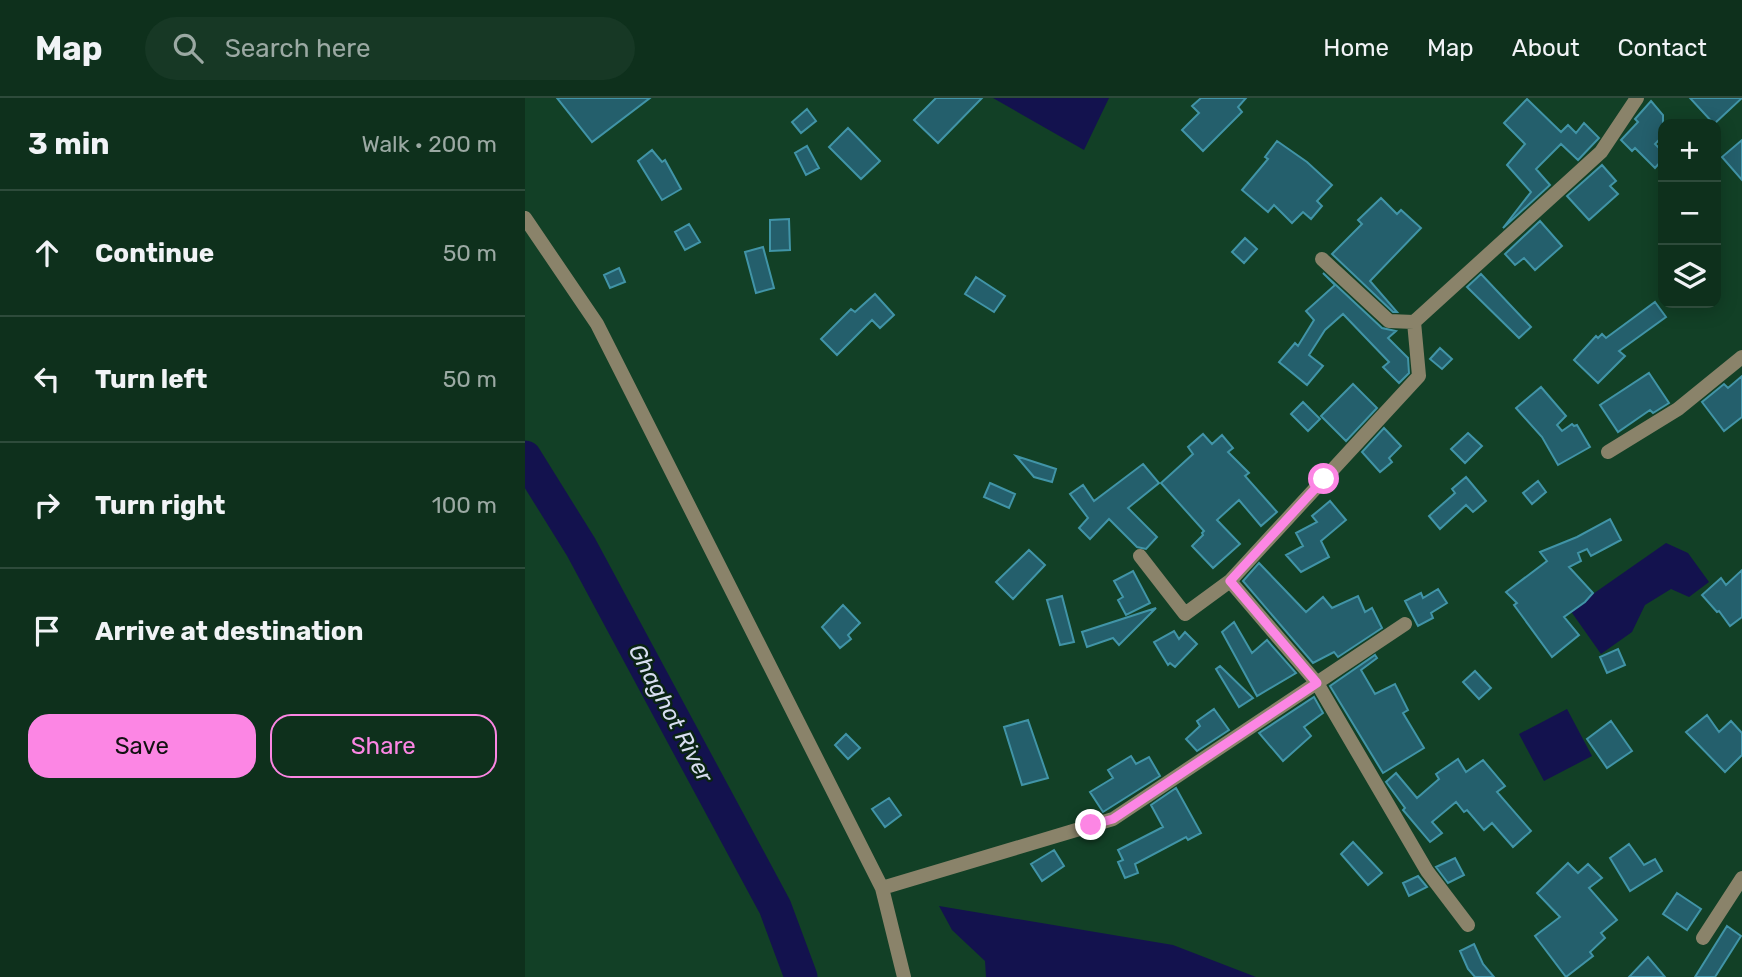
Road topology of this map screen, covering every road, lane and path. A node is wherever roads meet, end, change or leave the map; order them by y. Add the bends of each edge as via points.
1 (1637, 98) edge
2 (525, 218) edge
3 (1322, 259) dead end
4 (1414, 322) junction
5 (1742, 358) edge
6 (1608, 452) dead end
7 (1140, 556) dead end
8 (1230, 581) junction
9 (1405, 624) dead end
10 (1317, 683) junction
11 (1742, 878) edge
12 (882, 888) junction
13 (1468, 925) dead end
14 (1703, 938) dead end
15 (904, 977) edge

1 - 4 street via 1601,152
2 - 12 street via 597,324
3 - 4 street via 1389,321
4 - 8 street via 1419,376
5 - 6 street via 1678,409
7 - 8 street via 1185,614
8 - 10 street
9 - 10 street
10 - 12 street via 1113,819
10 - 13 street via 1427,871
11 - 14 street
12 - 15 street

